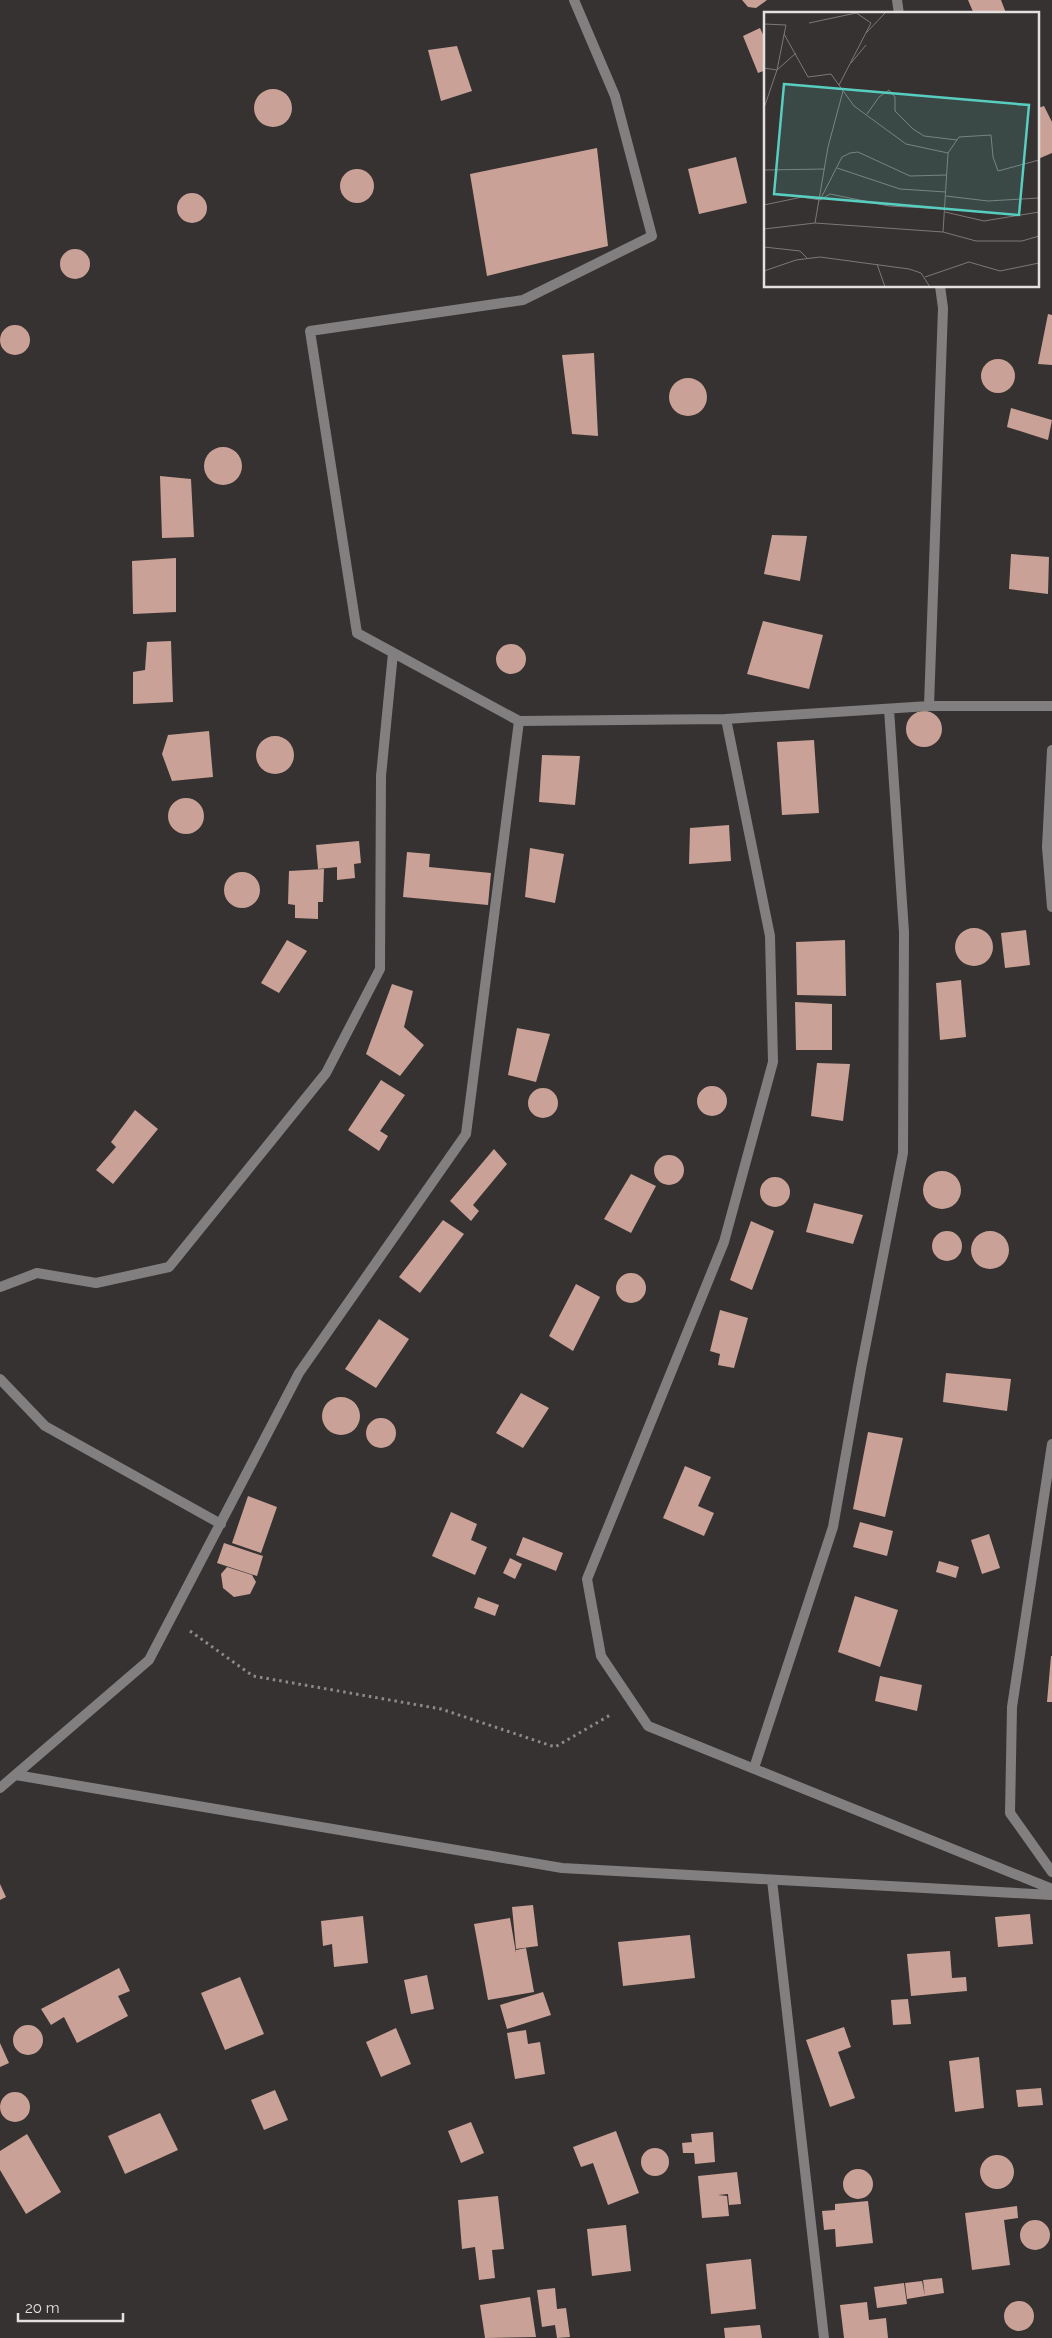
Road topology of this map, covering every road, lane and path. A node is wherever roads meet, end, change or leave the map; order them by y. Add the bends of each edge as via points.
1 (574, 0) edge
2 (940, 288) edge
3 (393, 653) junction
4 (929, 706) junction
5 (1052, 706) edge
6 (888, 709) junction
7 (726, 719) junction
8 (519, 721) junction
9 (1052, 750) edge
10 (1052, 907) edge
11 (0, 1287) edge
12 (0, 1379) edge
13 (1052, 1444) edge
14 (221, 1524) junction
15 (171, 1618) junction
16 (632, 1702) junction
17 (754, 1768) junction
18 (16, 1775) junction
19 (0, 1788) edge
20 (1052, 1872) edge
21 (772, 1880) junction
22 (1052, 1889) edge
23 (1052, 1895) edge
24 (824, 2338) edge

1 - 3 street via 615,96 652,236 523,300 310,331 357,633
2 - 4 street via 943,308
3 - 8 street
3 - 11 street via 382,776 380,969 326,1073 169,1267 96,1283 37,1273
4 - 5 street
4 - 6 street
6 - 7 street
6 - 17 street via 904,932 903,1153 833,1527
7 - 8 street
7 - 16 street via 770,936 773,1062 724,1242 587,1579 601,1656
8 - 14 street via 466,1134 299,1373
9 - 10 street via 1047,847
12 - 14 street via 45,1426
13 - 20 street via 1012,1707 1010,1812
14 - 15 street
15 - 16 path via 253,1676 441,1708 555,1746
15 - 18 street via 149,1660
16 - 17 street via 648,1726
17 - 22 street
18 - 19 street
18 - 21 street via 562,1868
21 - 23 street
21 - 24 street

